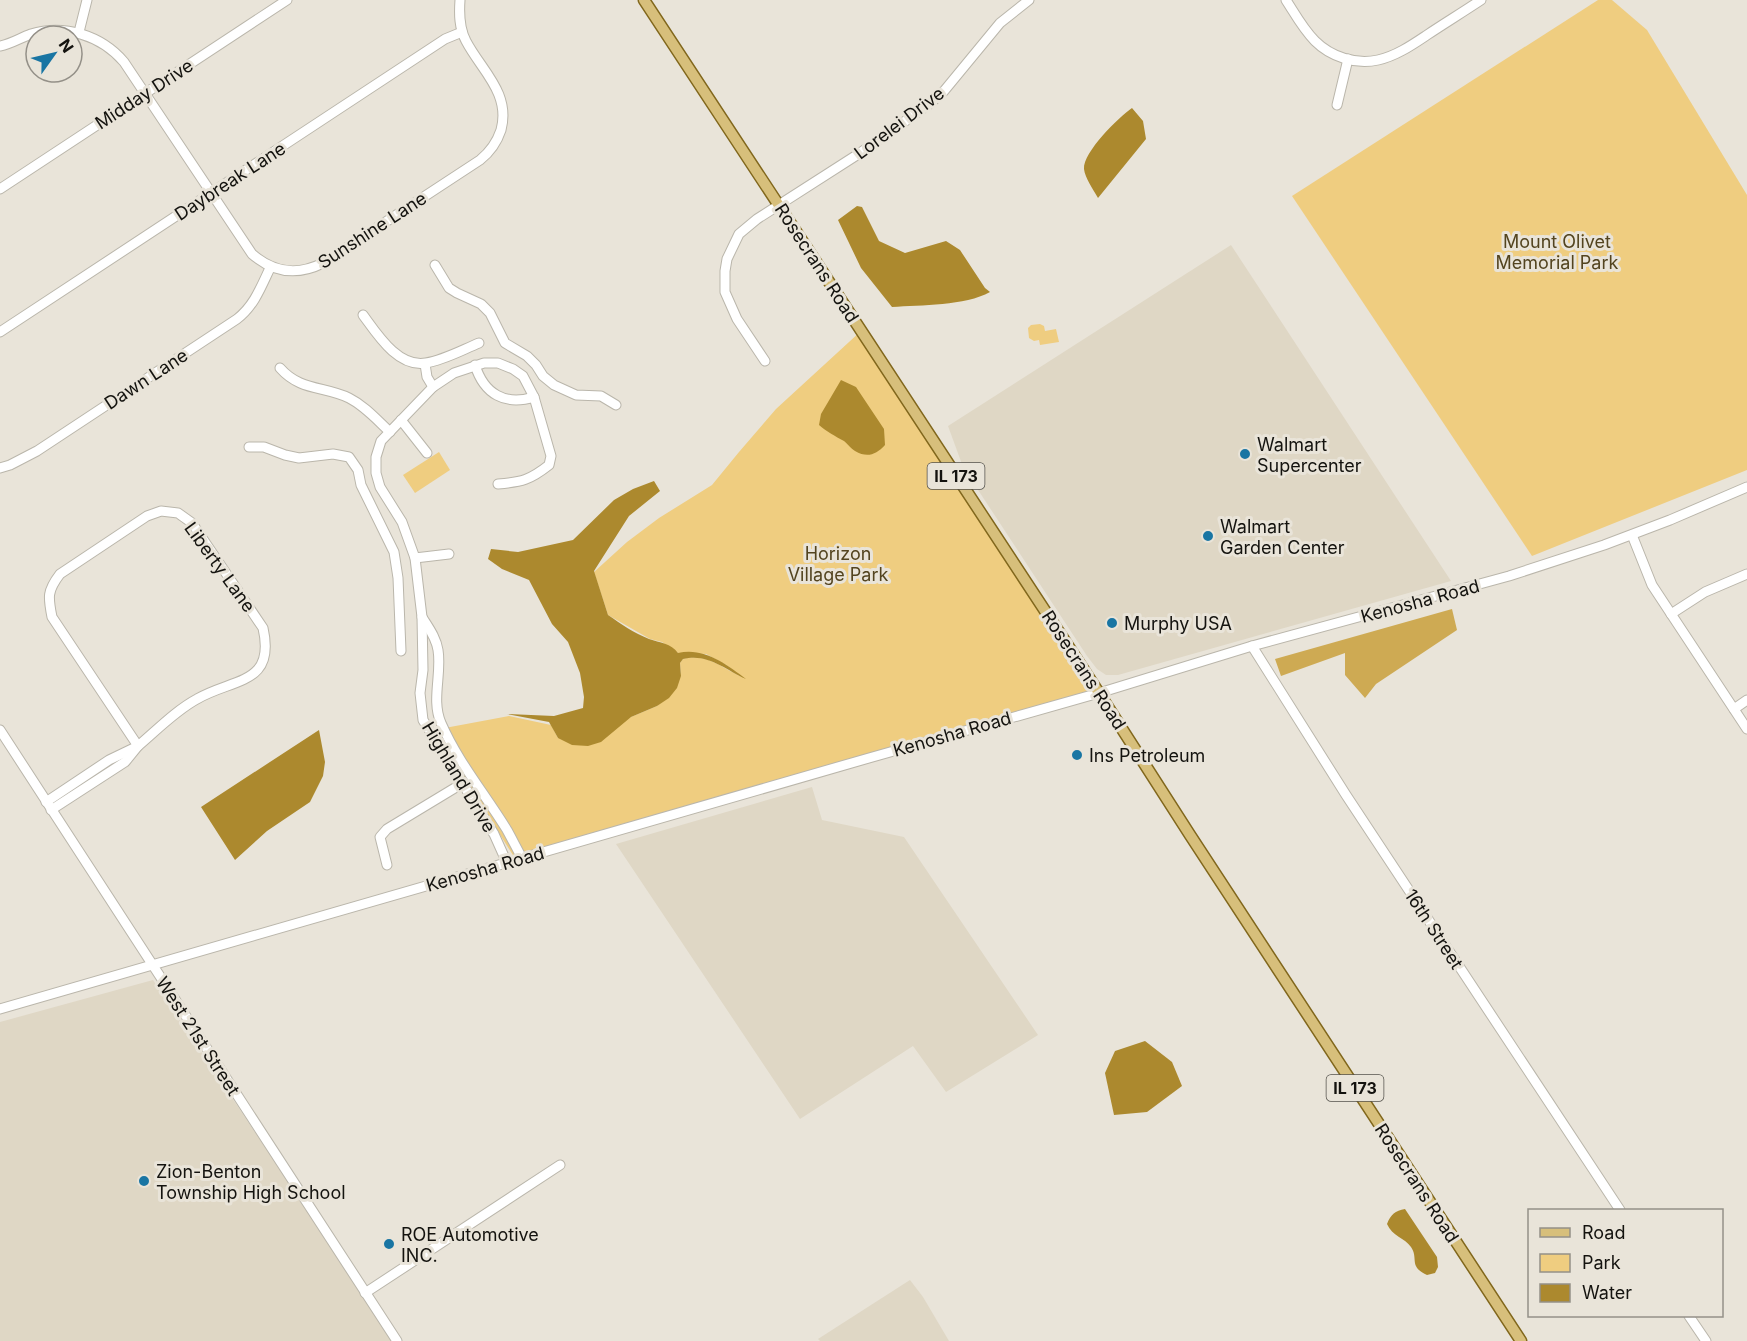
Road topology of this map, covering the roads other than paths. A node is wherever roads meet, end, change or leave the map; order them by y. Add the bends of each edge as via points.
1 (87, 0) edge
2 (287, 0) edge
3 (460, 0) edge
4 (644, 0) edge
5 (1029, 0) edge
6 (1286, 0) edge
7 (1481, 0) edge
8 (81, 24) edge
9 (462, 32) junction
10 (84, 34) edge
11 (24, 37) edge
12 (0, 46) edge
13 (1348, 59) junction
14 (145, 93) junction
15 (1337, 105) dead end
16 (0, 189) edge
17 (211, 194) junction
18 (779, 205) junction
19 (435, 265) dead end
20 (270, 268) junction
21 (363, 315) dead end
22 (0, 332) edge
23 (479, 343) dead end
24 (523, 354) junction
25 (765, 362) dead end
26 (425, 364) junction
27 (475, 365) junction
28 (280, 368) dead end
29 (513, 369) junction
30 (433, 387) junction
31 (534, 397) junction
32 (616, 405) dead end
33 (401, 420) junction
34 (390, 432) junction
35 (249, 447) dead end
36 (427, 453) dead end
37 (0, 468) edge
38 (498, 484) dead end
39 (1747, 487) edge
40 (394, 508) junction
41 (378, 517) junction
42 (1632, 535) junction
43 (449, 554) dead end
44 (415, 558) junction
45 (1747, 574) edge
46 (1671, 614) junction
47 (422, 617) junction
48 (1252, 646) junction
49 (401, 651) dead end
50 (1099, 693) junction
51 (1747, 700) edge
52 (1734, 709) junction
53 (1747, 729) edge
54 (0, 730) edge
55 (138, 746) junction
56 (463, 783) junction
57 (49, 806) junction
58 (522, 858) junction
59 (507, 863) junction
60 (387, 865) dead end
61 (152, 966) junction
62 (0, 1009) edge
63 (560, 1165) dead end
64 (1619, 1209) edge
65 (365, 1293) junction
66 (1690, 1317) edge
67 (397, 1341) edge
68 (1521, 1341) edge
69 (1706, 1341) edge

1 - 8 street
2 - 14 street, Midday Drive
3 - 9 street, Sunshine Lane
4 - 18 main road, Rosecrans Road / IL 173
5 - 18 street, Lorelei Drive via 1000,23 928,105
6 - 13 street via 1316,42 1332,54
7 - 13 street via 1393,55 1378,61
9 - 17 street, Daybreak Lane via 445,39
9 - 20 street, Sunshine Lane via 500,94 502,126 487,154 323,263 294,272
10 - 14 street via 120,57
11 - 12 street
13 - 15 street
14 - 16 street, Midday Drive
14 - 17 street
17 - 20 street via 252,254
17 - 22 street, Daybreak Lane
18 - 25 street, Lorelei Drive via 739,234 730,249 725,271 725,292 732,310
18 - 50 main road, Rosecrans Road / IL 173
19 - 24 street via 449,288 481,304 505,343
20 - 37 street, Dawn Lane via 254,301 237,320 37,451
21 - 26 street via 391,350 408,361
23 - 26 street
24 - 29 street
24 - 32 street via 554,385 576,395 601,396
26 - 30 street
27 - 29 street, Highland Drive via 498,363
27 - 30 street, Highland Drive
27 - 31 street via 482,383 497,395 515,400
28 - 34 street via 301,385 351,399
29 - 31 street via 523,376
30 - 33 street, Highland Drive
31 - 38 street via 549,465 533,477
33 - 34 street, Highland Drive
33 - 36 street
34 - 40 street, Highland Drive via 381,441 376,473
35 - 41 street via 264,447 299,458 333,454 349,457
39 - 42 street, Kenosha Road
40 - 41 street
40 - 44 street, Highland Drive
41 - 49 street via 394,552
42 - 46 street via 1652,585
42 - 48 street, Kenosha Road via 1483,584
43 - 44 street
44 - 47 street, Highland Drive
45 - 46 street via 1706,592
46 - 52 street
47 - 56 street, Highland Drive via 423,720
47 - 58 street, Highland Drive via 438,650 441,722
48 - 50 street, Kenosha Road
48 - 64 street, 16th Street
50 - 58 street, Kenosha Road
50 - 68 main road, Rosecrans Road / IL 173
51 - 52 street
52 - 53 street
54 - 57 street, West 21st Street
55 - 55 street, Liberty Lane via 197,698 251,676 263,663 267,644 263,628 192,523 178,513 160,511 147,516 60,574 48,597 52,617
55 - 57 street, Liberty Lane via 109,760
56 - 59 street, Highland Drive
56 - 60 street via 380,837
57 - 61 street, West 21st Street
58 - 59 street, Kenosha Road
59 - 61 street, Kenosha Road
61 - 62 street, Kenosha Road
61 - 65 street, West 21st Street
63 - 65 street
65 - 67 street, West 21st Street
66 - 69 street

